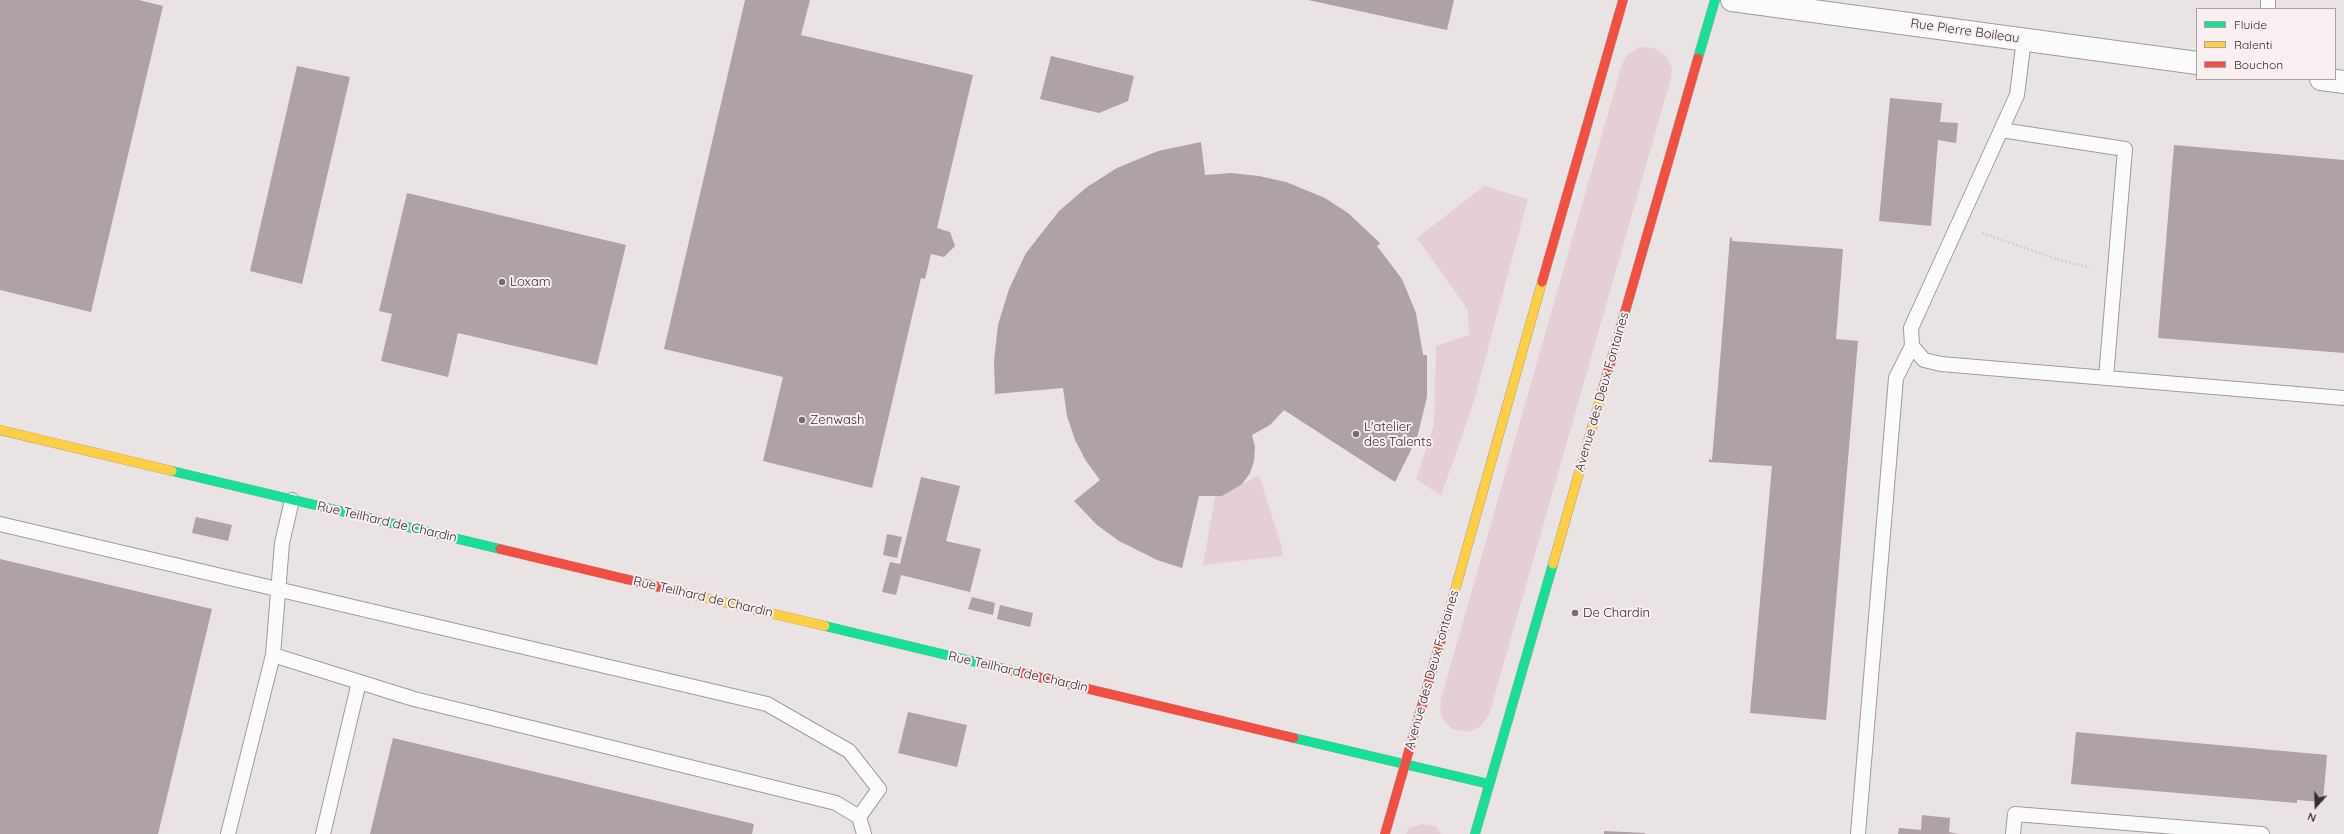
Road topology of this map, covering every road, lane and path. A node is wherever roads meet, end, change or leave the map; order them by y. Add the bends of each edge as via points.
1 (1623, 0) edge
2 (1715, 0) edge
3 (1732, 0) edge
4 (2024, 39) junction
5 (2196, 63) edge
6 (2329, 80) edge
7 (2344, 82) edge
8 (2001, 130) junction
9 (1959, 223) junction
10 (2115, 273) junction
11 (1912, 346) junction
12 (2106, 378) junction
13 (2344, 398) edge
14 (0, 430) edge
15 (292, 500) junction
16 (0, 524) edge
17 (279, 590) junction
18 (273, 655) junction
19 (359, 682) junction
20 (1405, 764) junction
21 (1490, 784) junction
22 (859, 817) junction
23 (228, 834) edge
24 (323, 834) edge
25 (864, 834) edge
26 (1385, 834) edge
27 (1475, 834) edge
28 (1858, 834) edge
29 (2014, 834) edge
30 (2262, 834) edge

1 - 20 main road, Avenue des Deux Fontaines
2 - 21 main road, Avenue des Deux Fontaines
3 - 4 street, Rue Pierre Boileau
4 - 5 street, Rue Pierre Boileau
4 - 8 lane via 2017,95
6 - 7 street
8 - 9 lane
8 - 10 lane via 2125,149
9 - 10 path via 2063,262
9 - 11 lane via 1912,328
10 - 12 lane
11 - 12 lane via 1924,360 1941,364
11 - 28 lane via 1896,378
12 - 13 lane
14 - 15 main road, Rue Teilhard de Chardin
15 - 17 lane via 282,542
15 - 20 main road, Rue Teilhard de Chardin
16 - 17 lane
17 - 18 lane
17 - 22 lane via 768,704 849,751 879,789
18 - 19 lane
18 - 23 lane
19 - 22 lane via 836,803
19 - 24 lane
20 - 21 main road, Avenue des Deux Fontaines
20 - 26 main road, Avenue des Deux Fontaines
21 - 27 main road, Avenue des Deux Fontaines
22 - 25 lane
29 - 30 lane via 2015,814

